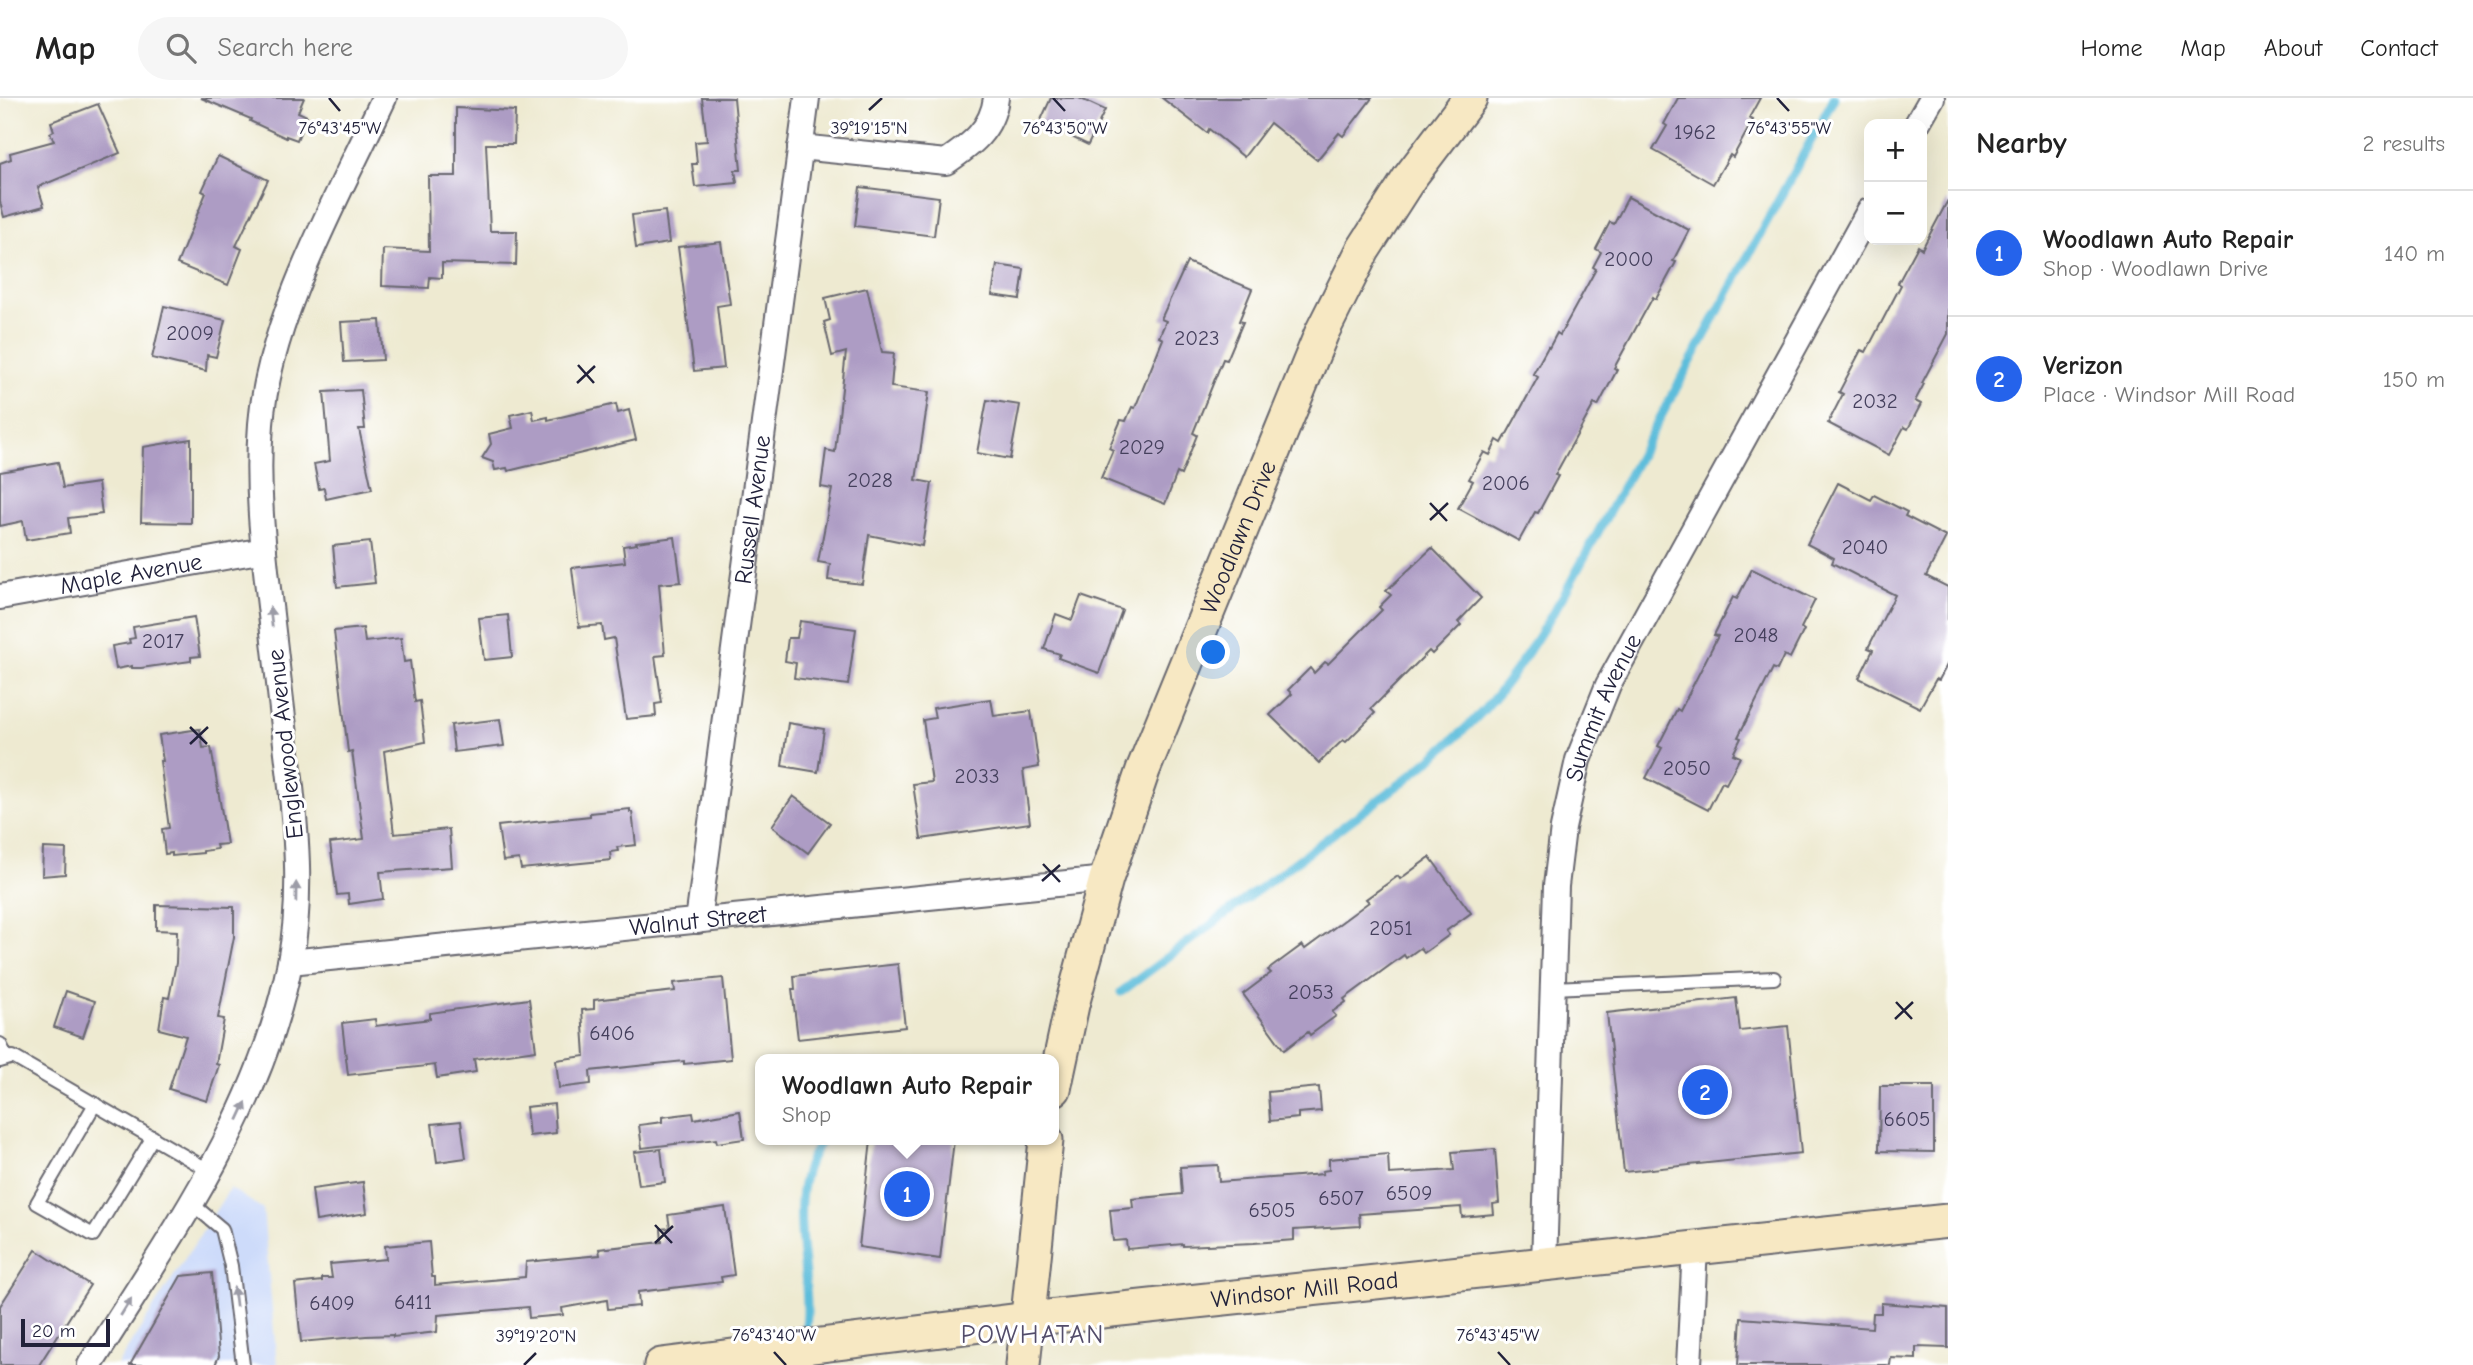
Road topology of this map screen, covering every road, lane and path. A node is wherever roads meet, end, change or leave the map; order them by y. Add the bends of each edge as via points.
1 (384, 98) edge
2 (807, 98) edge
3 (996, 98) edge
4 (1470, 98) edge
5 (1932, 98) edge
6 (1920, 119) edge
7 (800, 147) junction
8 (1864, 220) edge
9 (264, 550) junction
10 (0, 597) edge
11 (1106, 879) junction
12 (698, 921) junction
13 (290, 961) junction
14 (1774, 978) dead end
15 (1553, 988) junction
16 (0, 1044) edge
17 (4, 1060) edge
18 (1059, 1066) edge
19 (95, 1104) junction
20 (153, 1137) junction
21 (1045, 1145) edge
22 (210, 1171) junction
23 (191, 1203) junction
24 (1948, 1221) edge
25 (1695, 1248) junction
26 (1544, 1264) junction
27 (1027, 1319) junction
28 (90, 1365) edge
29 (243, 1365) edge
30 (667, 1365) edge
31 (1023, 1365) edge
32 (1689, 1365) edge

1 - 9 street, Englewood Avenue via 314,248 267,377 259,475
2 - 7 street, Russell Avenue
3 - 7 street via 994,114 973,143 946,162
4 - 11 main road, Woodlawn Drive via 1410,177 1363,250 1322,332 1143,771
5 - 6 street
7 - 12 street, Russell Avenue
8 - 15 street, Summit Avenue via 1608,685 1578,760 1563,828
9 - 10 street, Maple Avenue
13 -> 9 street, Englewood Avenue via 297,898 296,834
11 - 12 street, Walnut Street
11 - 18 main road, Woodlawn Drive
12 - 13 street, Walnut Street
22 -> 13 street, Englewood Avenue via 256,1080
14 - 15 lane
15 - 26 street, Summit Avenue
16 - 17 lane
17 - 19 lane via 13,1057
19 - 20 lane
19 - 20 lane via 37,1203 93,1235
20 - 22 lane
21 - 27 main road
22 - 23 street, Englewood Avenue
28 -> 23 street, Englewood Avenue
29 -> 23 lane via 222,1228
24 - 25 main road, Windsor Mill Road
25 - 26 main road, Windsor Mill Road
25 - 32 street
26 - 27 main road, Windsor Mill Road
27 - 30 main road, Windsor Mill Road
27 - 31 main road

